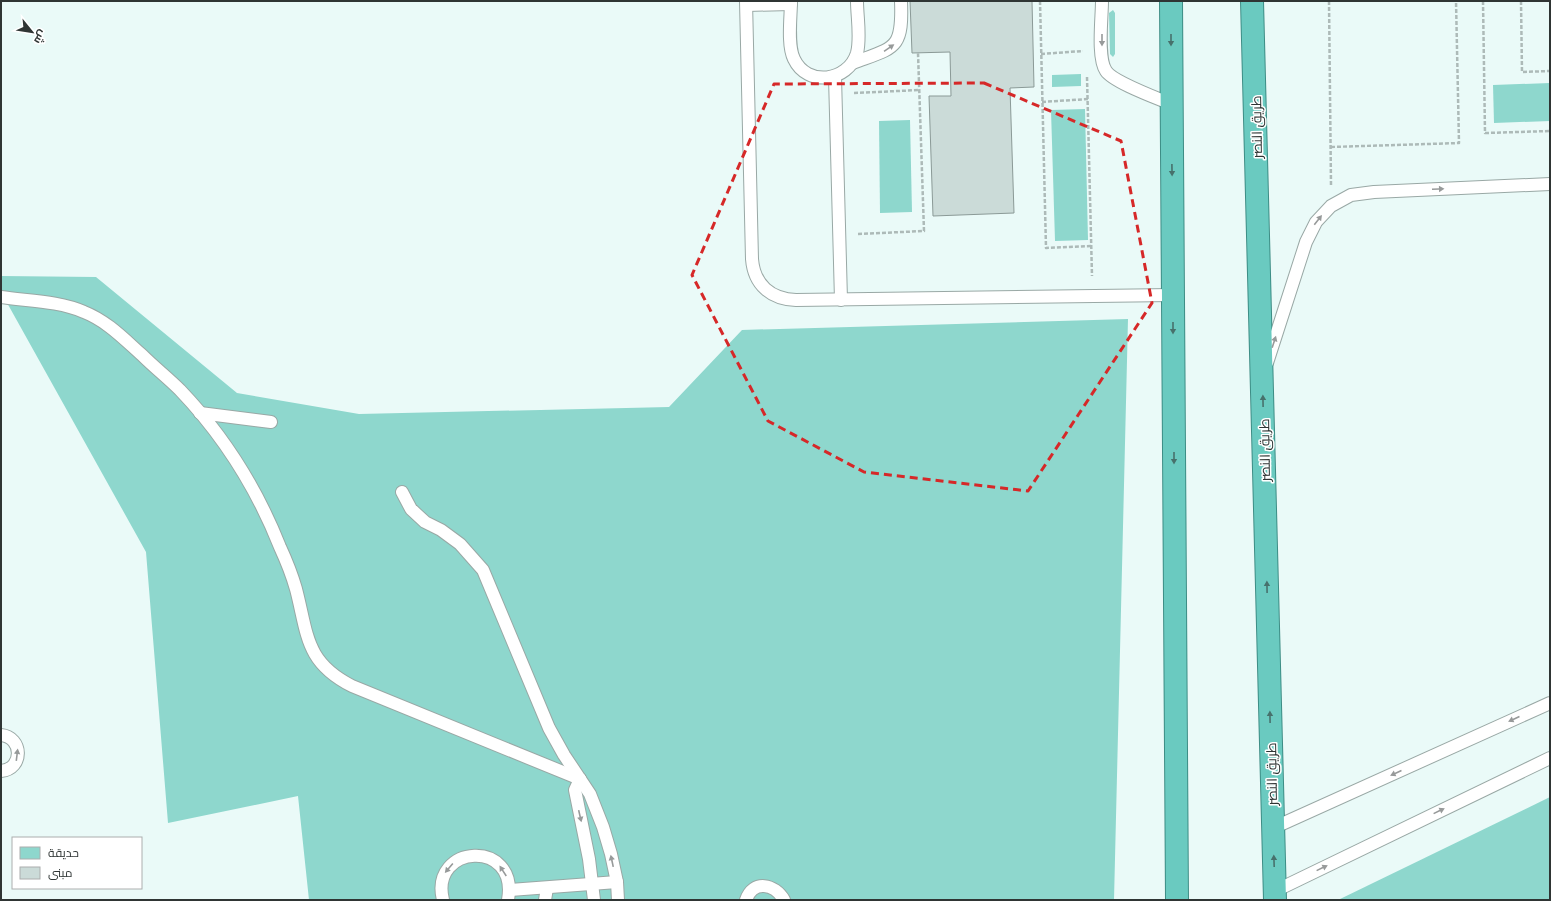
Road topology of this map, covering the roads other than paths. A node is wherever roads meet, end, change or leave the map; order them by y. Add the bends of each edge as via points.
1 (857, 1) edge
2 (901, 1) edge
3 (1102, 1) edge
4 (1171, 1) edge
5 (1252, 1) edge
6 (791, 2) edge
7 (747, 3) edge
8 (853, 63) junction
9 (836, 77) junction
10 (1171, 104) junction
11 (1550, 184) edge
12 (1173, 295) junction
13 (1, 297) edge
14 (841, 300) junction
15 (1262, 379) junction
16 (200, 413) junction
17 (271, 422) dead end
18 (402, 492) dead end
19 (1550, 703) edge
20 (1, 734) edge
21 (1550, 758) edge
22 (2, 772) edge
23 (580, 779) junction
24 (1273, 828) junction
25 (617, 882) junction
26 (593, 884) junction
27 (547, 888) junction
28 (509, 895) edge
29 (1275, 896) edge
30 (443, 900) edge
31 (545, 900) edge
32 (594, 900) edge
33 (618, 900) edge
34 (746, 900) edge
35 (784, 900) edge
36 (1176, 900) edge

1 - 8 lane via 858,41
8 -> 2 lane via 889,49 896,43 902,27
3 -> 10 lane via 1103,66 1111,77
4 -> 10 highway
5 - 15 highway, طريق النصر
6 - 7 lane
6 - 9 lane via 791,46 794,58 801,69 811,76 823,79
7 - 14 lane via 753,270 765,290 780,298
8 - 9 lane
9 - 14 lane
10 -> 12 highway
15 -> 11 lane via 1306,242 1316,222 1331,206 1351,195 1374,192
12 - 14 lane
12 -> 36 highway
13 - 16 lane via 68,306 99,319 178,389
24 -> 15 highway, طريق النصر
16 - 17 lane
16 - 23 lane via 246,476 264,510 295,588 309,643 326,669 352,686
18 - 23 lane via 411,509 425,522 460,544 482,570 549,728
19 -> 24 lane
22 -> 20 lane via 11,768 19,754 18,746 13,739
29 -> 21 lane
25 -> 23 lane via 603,827 590,794
23 -> 26 lane via 575,790
29 -> 24 highway, طريق النصر
25 - 26 lane
25 - 33 lane
26 - 27 lane
26 - 32 lane
27 - 28 lane
27 - 31 lane
28 -> 30 lane via 508,880 498,863 479,855 469,855 459,859 445,873 442,883
34 - 35 lane via 754,889 762,886 772,887

